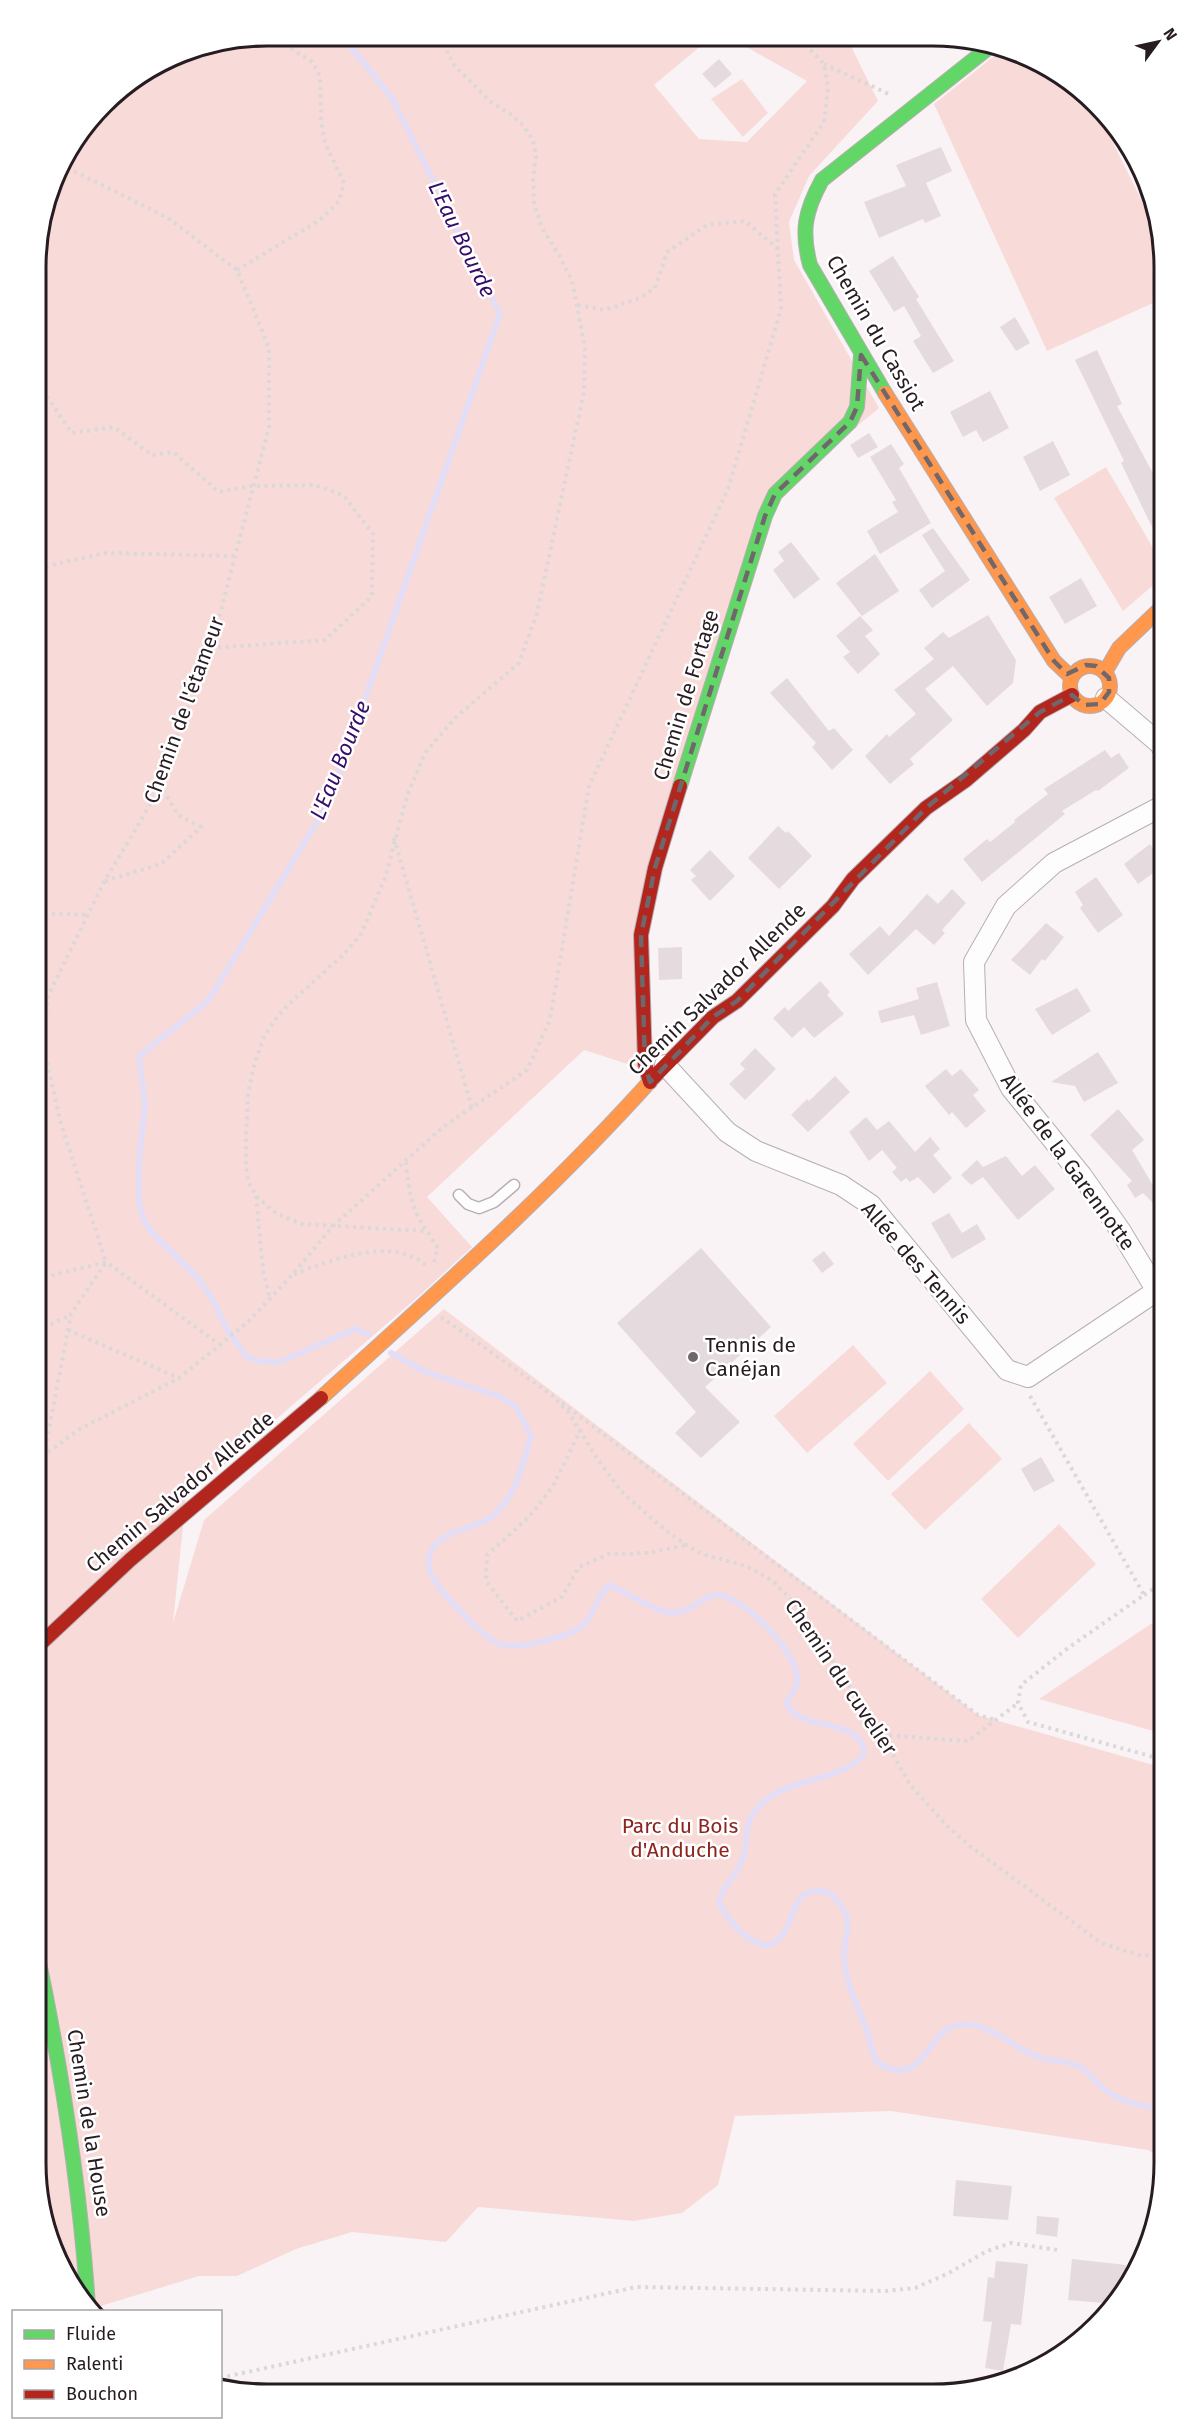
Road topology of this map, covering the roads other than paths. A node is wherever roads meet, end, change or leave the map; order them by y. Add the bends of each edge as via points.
1 (983, 53) edge
2 (861, 355) junction
3 (1154, 615) edge
4 (1105, 672) junction
5 (1071, 677) junction
6 (1072, 695) junction
7 (1106, 698) junction
8 (1154, 739) edge
9 (1154, 810) edge
10 (665, 1065) junction
11 (650, 1082) junction
12 (514, 1185) dead end
13 (459, 1195) dead end
14 (1154, 1280) edge
15 (1154, 1293) edge
16 (46, 1638) edge
17 (46, 1999) edge
18 (87, 2290) edge

1 - 2 street, Chemin du Cassiot via 822,180 812,198 805,219 810,266
2 - 5 street, Chemin du Cassiot via 1054,661
2 - 11 street, Chemin de Fortage via 857,407 850,422 775,494 765,516 655,868 641,935 645,1064
3 - 4 street via 1119,648
4 - 5 street via 1086,665
4 - 7 street via 1110,684
5 - 6 street
6 - 7 street via 1092,706
6 - 10 street, Chemin Salvador Allende via 1040,712 966,780 926,808 737,1001 712,1017
7 - 8 street
9 - 14 street, Allée de la Garennotte via 1054,863 1006,906 974,962 976,1020 1011,1088 1082,1176
10 - 11 street, Chemin Salvador Allende
10 - 15 street, Allée des Tennis via 727,1132 756,1151 841,1185 871,1205 1006,1370 1028,1377
11 - 16 street, Chemin Salvador Allende via 532,1205 293,1423 130,1560
12 - 13 lane via 494,1202 479,1208
17 - 18 street, Chemin de la House via 68,2110

